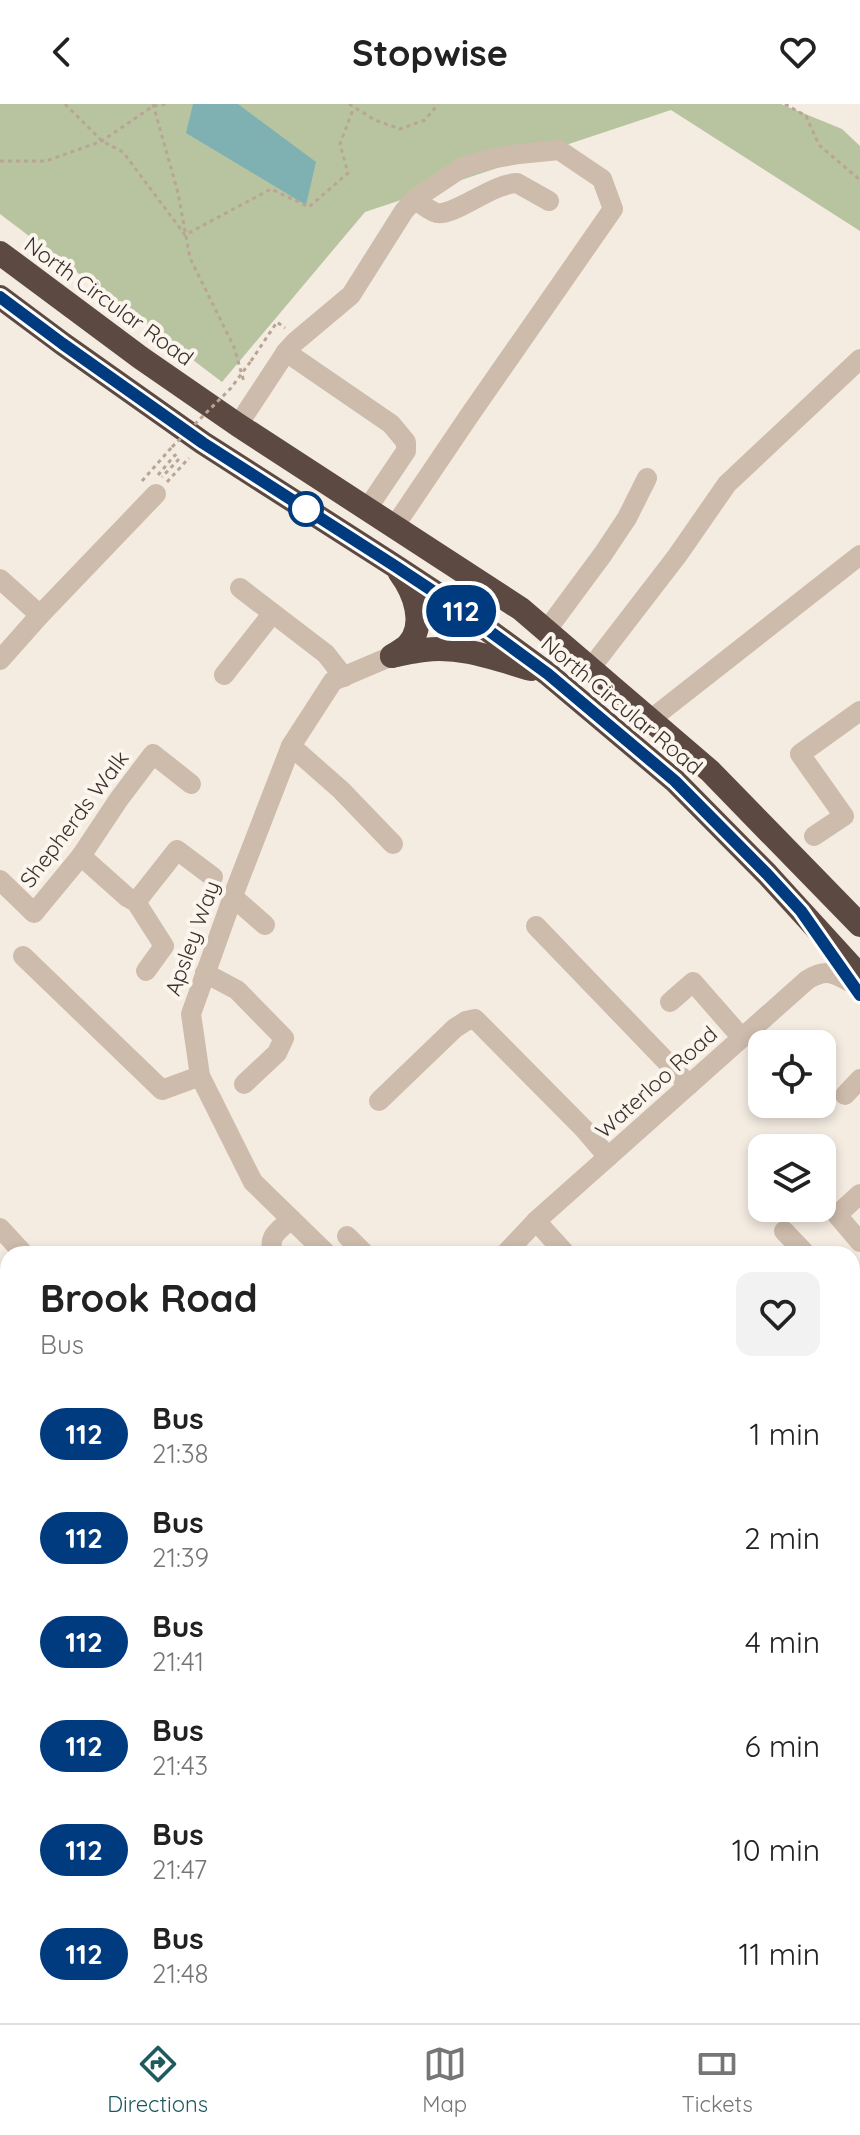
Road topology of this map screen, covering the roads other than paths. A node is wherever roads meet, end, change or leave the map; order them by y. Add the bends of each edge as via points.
1 (415, 199) junction
2 (549, 201) dead end
3 (0, 253) edge
4 (0, 297) edge
5 (286, 352) junction
6 (860, 359) edge
7 (238, 425) junction
8 (647, 478) dead end
9 (156, 494) road end
10 (367, 509) junction
11 (394, 527) junction
12 (860, 555) edge
13 (395, 566) junction
14 (0, 579) edge
15 (240, 588) dead end
16 (272, 614) junction
17 (40, 615) junction
18 (546, 631) junction
19 (392, 656) junction
20 (0, 660) edge
21 (590, 669) junction
22 (548, 674) junction
23 (224, 675) dead end
24 (344, 677) junction
25 (860, 711) edge
26 (650, 720) junction
27 (291, 746) junction
28 (191, 784) dead end
29 (814, 836) dead end
30 (393, 844) dead end
31 (81, 856) junction
32 (213, 877) dead end
33 (1, 883) edge
34 (233, 897) junction
35 (136, 902) junction
36 (265, 925) dead end
37 (860, 925) edge
38 (536, 926) dead end
39 (23, 956) dead end
40 (146, 971) dead end
41 (205, 973) junction
42 (857, 984) edge
43 (670, 1002) dead end
44 (742, 1038) junction
45 (200, 1076) junction
46 (860, 1079) edge
47 (244, 1084) dead end
48 (689, 1085) junction
49 (845, 1095) dead end
50 (379, 1101) dead end
51 (608, 1157) junction
52 (860, 1194) edge
53 (291, 1219) junction
54 (536, 1221) junction
55 (0, 1228) edge
56 (784, 1231) dead end
57 (347, 1236) dead end
58 (860, 1242) edge
59 (17, 1246) edge
60 (270, 1246) edge
61 (319, 1246) edge
62 (357, 1246) edge
63 (513, 1246) edge
64 (559, 1246) edge
65 (798, 1246) edge

1 - 2 street via 435,213 446,213 496,187 517,183
1 - 5 street via 351,295
1 - 11 street via 463,167 559,150 602,179 613,209
3 - 7 highway, North Circular Road
4 - 13 highway, North Circular Road via 203,443
5 - 7 street
5 - 10 street via 391,424 406,442 406,451
6 - 21 street via 727,484
7 - 10 highway, North Circular Road
8 - 18 street via 627,518
9 - 17 street
10 - 11 highway, North Circular Road
11 - 18 highway, North Circular Road via 521,609
12 - 26 street
13 - 19 highway via 414,598 417,621 409,644
13 - 22 highway, North Circular Road
14 - 17 street
15 - 16 street
16 - 23 street
16 - 24 street via 326,654
17 - 20 street
18 - 21 highway, North Circular Road
19 - 22 highway via 424,650 474,652
19 - 24 street, Apsley Way
21 - 26 highway, North Circular Road
22 - 42 highway, North Circular Road via 675,781 801,911
24 - 27 street, Apsley Way via 333,681
25 - 29 street via 800,754 844,816
26 - 37 highway, North Circular Road via 710,771
27 - 30 street
27 - 34 street, Apsley Way
28 - 31 street, Shepherds Walk via 153,754
31 - 33 street, Shepherds Walk via 34,913
31 - 35 street
32 - 35 street via 177,850
34 - 36 street
34 - 41 street, Apsley Way
35 - 40 street via 164,946
38 - 48 street
39 - 45 street via 162,1090
41 - 45 street, Apsley Way via 191,1014
41 - 47 street via 237,990 284,1038 277,1053
42 - 44 street, Waterloo Road via 833,973 818,973
43 - 44 street via 693,982
44 - 48 street, Waterloo Road
45 - 53 street, Apsley Way via 253,1182
46 - 49 street
48 - 51 street, Waterloo Road
50 - 51 street via 455,1028 475,1019
51 - 54 street, Waterloo Road
52 - 58 street via 837,1215
53 - 60 street via 271,1238
53 - 61 street, Apsley Way
54 - 63 street, Waterloo Road
54 - 64 street
55 - 59 street
56 - 65 street
57 - 62 street

